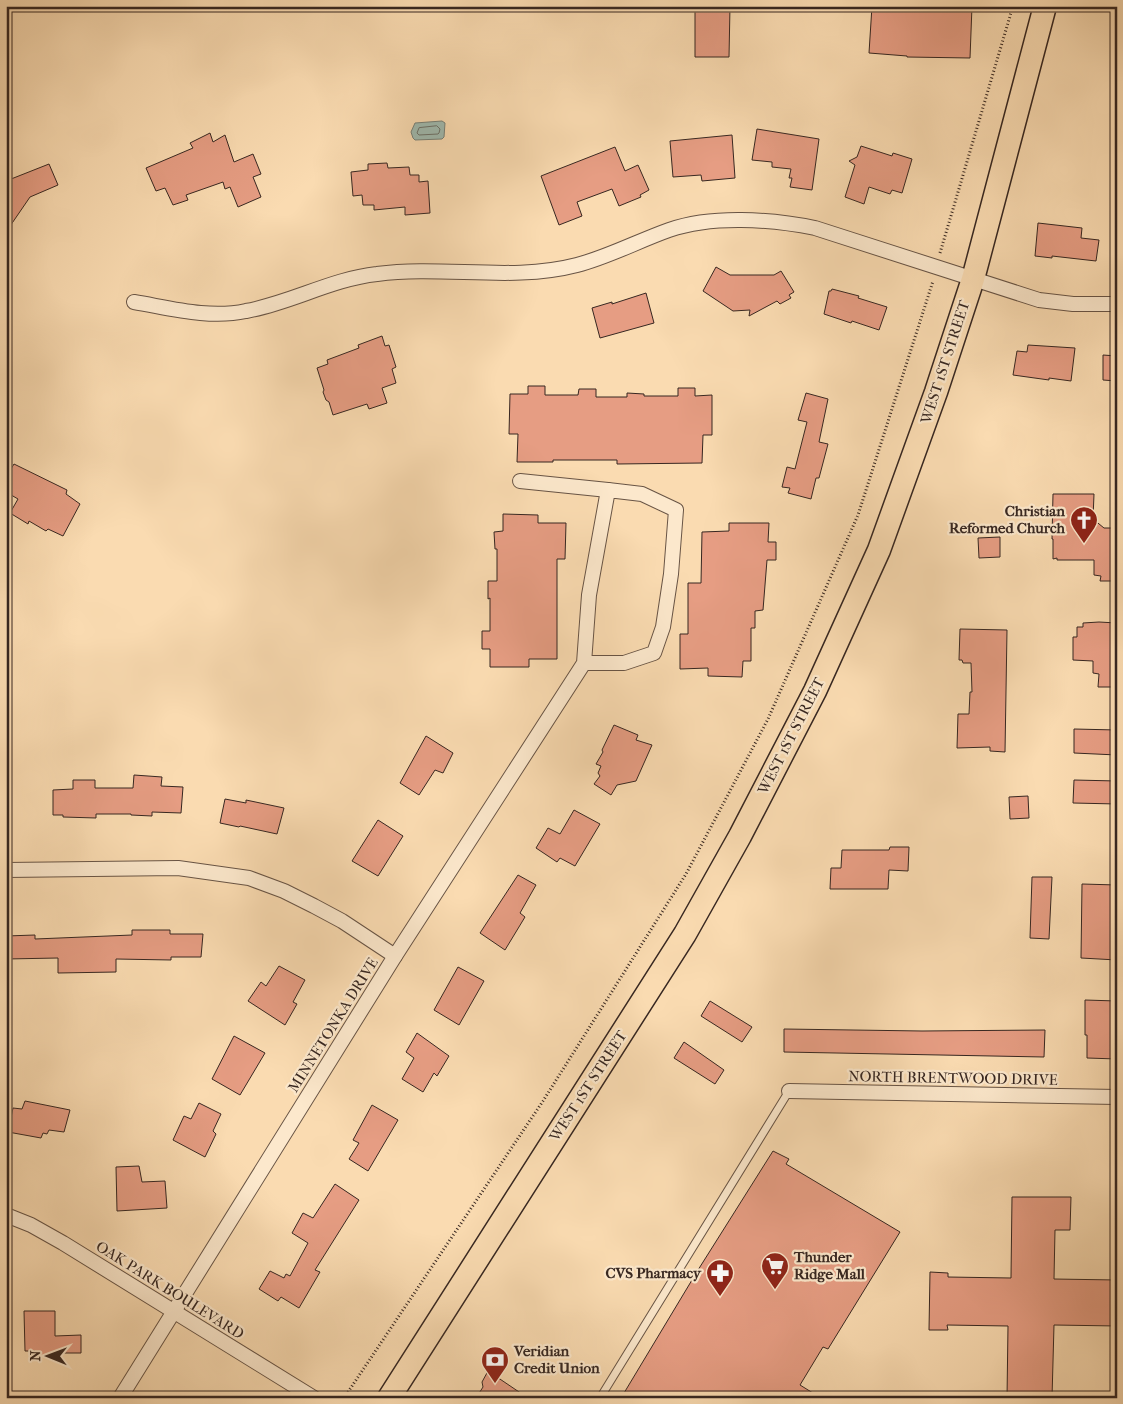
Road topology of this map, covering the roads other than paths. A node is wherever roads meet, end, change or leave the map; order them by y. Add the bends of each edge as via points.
1 (1045, 6) edge
2 (973, 279) junction
3 (134, 302) dead end
4 (1117, 304) edge
5 (520, 481) dead end
6 (608, 490) junction
7 (581, 668) junction
8 (6, 870) edge
9 (395, 956) junction
10 (789, 1090) joint
11 (1117, 1097) edge
12 (6, 1215) edge
13 (173, 1312) junction
14 (120, 1398) edge
15 (314, 1398) edge
16 (389, 1398) edge
17 (600, 1398) edge

1 - 2 main road, WEST 1ST STREET
2 - 3 street via 815,228 791,223 732,220 671,229 577,265 548,271 404,271 376,274 350,279 272,305 219,314
2 - 4 street via 1039,300
2 - 16 main road, WEST 1ST STREET via 879,550 816,691 770,780 684,934
5 - 6 street
6 - 7 street via 589,595
6 - 7 street via 642,494 676,510 663,627 654,653 624,663
7 - 9 street, MINNETONKA DRIVE
8 - 9 street via 178,868 249,878 314,906
9 - 13 street, MINNETONKA DRIVE
10 - 11 street, NORTH BRENTWOOD DRIVE
10 - 17 lane
12 - 13 street, OAK PARK BOULEVARD via 63,1243
13 - 14 street, MINNETONKA DRIVE
13 - 15 street, OAK PARK BOULEVARD

